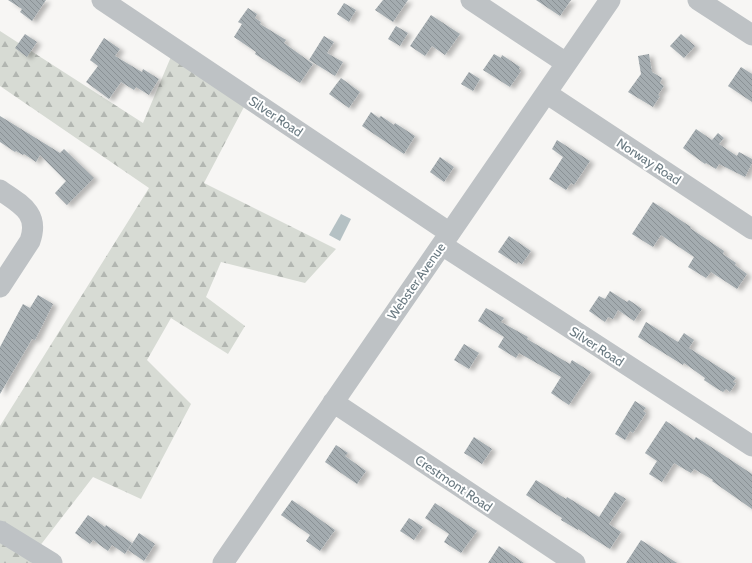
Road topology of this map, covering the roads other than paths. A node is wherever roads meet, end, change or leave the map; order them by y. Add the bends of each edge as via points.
1 (102, 0) edge
2 (471, 0) edge
3 (610, 0) edge
4 (698, 0) edge
5 (752, 35) edge
6 (566, 63) junction
7 (546, 93) junction
8 (0, 190) edge
9 (752, 229) edge
10 (446, 239) junction
11 (0, 287) edge
12 (333, 402) junction
13 (752, 446) edge
14 (0, 531) edge
15 (52, 563) edge
16 (223, 563) edge
17 (575, 563) edge

1 - 10 street, Silver Road
2 - 6 street
3 - 6 street, Webster Avenue
4 - 5 street
6 - 7 street, Webster Avenue
7 - 9 street, Norway Road
7 - 10 street, Webster Avenue
8 - 11 street via 23,206 33,223 30,241
10 - 12 street, Webster Avenue
10 - 13 street, Silver Road
12 - 16 street, Webster Avenue
12 - 17 street, Crestmont Road
14 - 15 street

